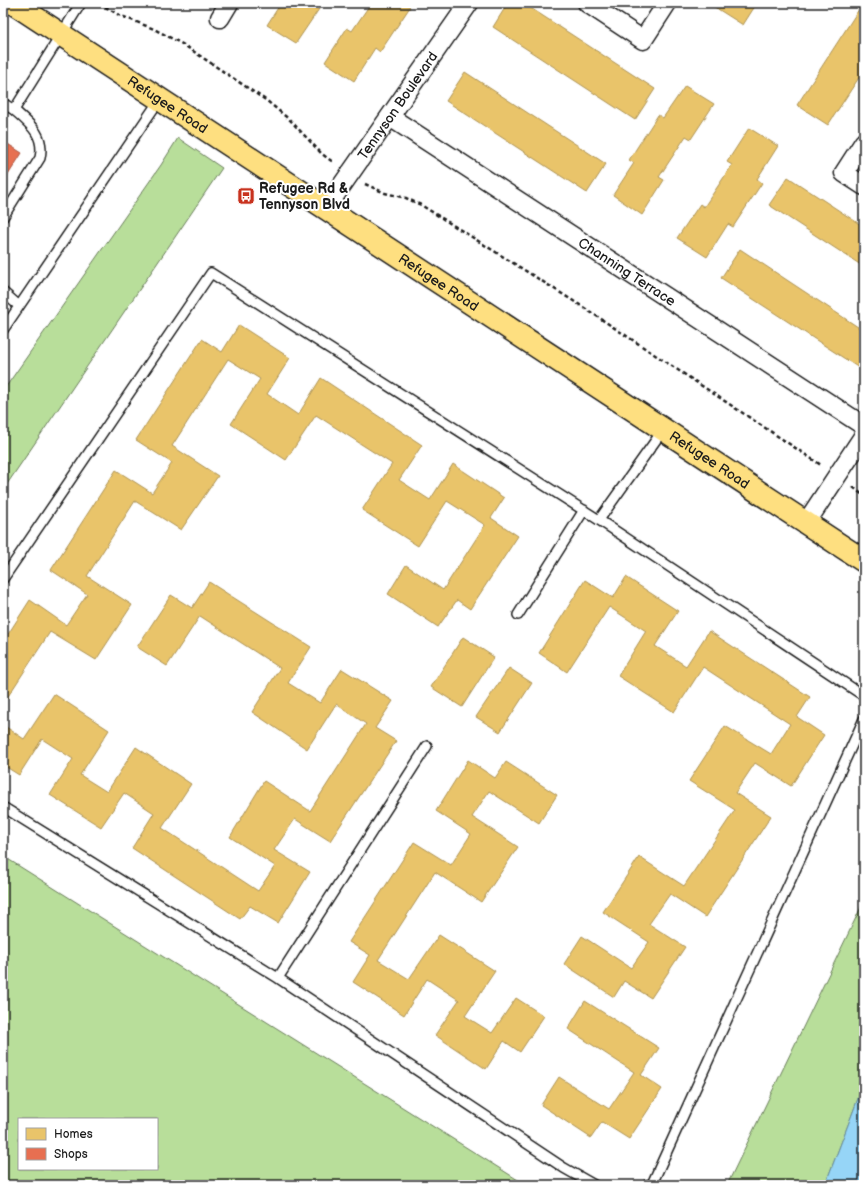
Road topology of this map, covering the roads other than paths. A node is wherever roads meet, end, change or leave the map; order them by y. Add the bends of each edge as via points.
1 (13, 3) edge
2 (81, 3) edge
3 (469, 3) edge
4 (587, 3) edge
5 (668, 3) edge
6 (61, 34) junction
7 (160, 99) junction
8 (3, 103) edge
9 (14, 110) junction
10 (390, 116) junction
11 (864, 142) edge
12 (864, 186) edge
13 (326, 208) junction
14 (3, 216) edge
15 (3, 292) edge
16 (19, 306) junction
17 (3, 330) edge
18 (864, 426) edge
19 (663, 430) junction
20 (864, 435) edge
21 (584, 510) junction
22 (599, 520) junction
23 (806, 523) junction
24 (864, 561) edge
25 (3, 579) edge
26 (518, 615) dead end
27 (864, 696) edge
28 (864, 719) edge
29 (427, 746) dead end
30 (3, 807) edge
31 (278, 978) junction
32 (594, 1185) edge
33 (647, 1185) edge

1 - 6 main road, Refugee Road
2 - 6 lane
3 - 10 street, Tennyson Boulevard
4 - 5 street via 643,40
6 - 7 main road, Refugee Road
6 - 9 lane
7 - 13 main road, Refugee Road
7 - 16 lane
8 - 9 lane
9 - 14 lane via 36,132 42,151
10 - 13 street, Tennyson Boulevard
10 - 18 street, Channing Terrace
11 - 12 street via 844,173
13 - 19 main road, Refugee Road
15 - 16 lane
16 - 17 lane
19 - 22 lane
19 - 23 main road, Refugee Road
20 - 23 street
21 - 22 lane
21 - 25 lane via 211,273
21 - 26 lane
22 - 27 lane
23 - 24 main road, Refugee Road
28 - 33 lane via 652,1184
29 - 31 lane
30 - 31 lane
31 - 32 lane via 564,1168

